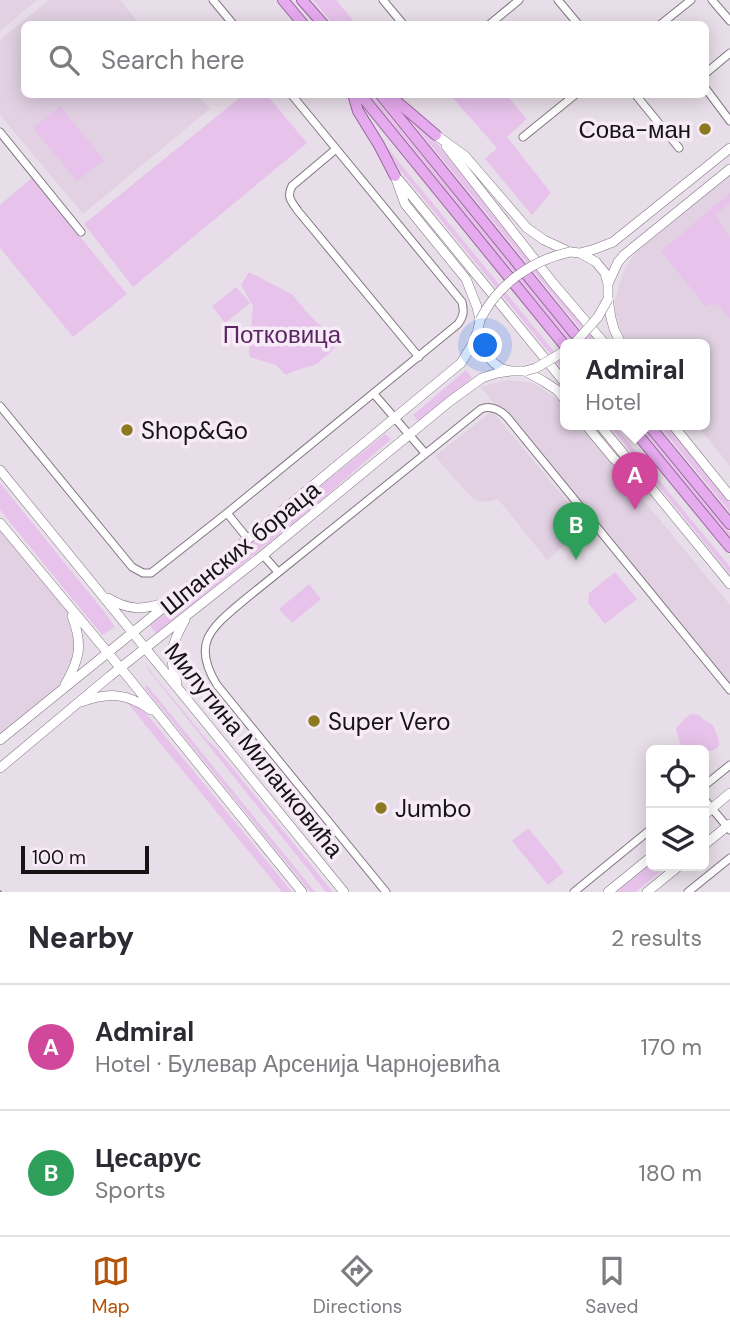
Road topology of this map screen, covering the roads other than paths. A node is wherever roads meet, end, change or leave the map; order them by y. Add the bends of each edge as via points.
1 (213, 0) edge
2 (283, 0) edge
3 (302, 0) edge
4 (383, 0) edge
5 (519, 0) edge
6 (558, 0) edge
7 (691, 0) edge
8 (712, 0) edge
9 (230, 21) edge
10 (300, 21) edge
11 (320, 21) edge
12 (400, 21) edge
13 (494, 21) edge
14 (576, 21) edge
15 (665, 21) edge
16 (730, 21) edge
17 (730, 53) edge
18 (709, 71) edge
19 (709, 94) edge
20 (294, 98) edge
21 (354, 98) edge
22 (363, 98) edge
23 (383, 98) edge
24 (393, 98) edge
25 (571, 98) edge
26 (638, 98) edge
27 (730, 121) edge
28 (0, 132) edge
29 (436, 135) junction
30 (523, 137) dead end
31 (679, 148) dead end
32 (730, 148) edge
33 (336, 149) junction
34 (730, 169) edge
35 (395, 176) junction
36 (81, 232) dead end
37 (570, 252) junction
38 (580, 253) junction
39 (608, 284) junction
40 (607, 299) junction
41 (479, 325) junction
42 (578, 339) edge
43 (579, 339) edge
44 (601, 339) edge
45 (618, 339) edge
46 (560, 343) edge
47 (560, 353) edge
48 (419, 357) junction
49 (511, 371) junction
50 (526, 371) junction
51 (560, 377) edge
52 (374, 394) junction
53 (560, 394) edge
54 (0, 406) edge
55 (395, 418) junction
56 (590, 430) edge
57 (604, 430) edge
58 (634, 430) edge
59 (653, 430) edge
60 (676, 430) edge
61 (683, 430) edge
62 (409, 435) junction
63 (689, 445) junction
64 (425, 453) junction
65 (0, 470) edge
66 (648, 484) junction
67 (730, 496) edge
68 (227, 513) junction
69 (0, 523) edge
70 (730, 524) edge
71 (248, 539) junction
72 (730, 547) edge
73 (263, 555) junction
74 (278, 572) junction
75 (720, 572) junction
76 (730, 584) edge
77 (100, 592) junction
78 (730, 592) edge
79 (175, 598) junction
80 (68, 606) junction
81 (188, 614) junction
82 (132, 632) junction
83 (146, 648) junction
84 (107, 653) junction
85 (120, 668) junction
86 (62, 690) junction
87 (730, 690) edge
88 (180, 691) junction
89 (76, 704) junction
90 (159, 715) junction
91 (0, 740) edge
92 (730, 765) edge
93 (0, 768) edge
94 (709, 782) edge
95 (730, 793) edge
96 (709, 810) edge
97 (709, 812) edge
98 (729, 827) edge
99 (646, 833) edge
100 (709, 841) edge
101 (730, 858) edge
102 (646, 861) edge
103 (673, 871) edge
104 (302, 892) edge
105 (344, 892) edge
106 (386, 892) edge
107 (574, 892) edge
108 (608, 892) edge
109 (647, 892) edge
110 (688, 892) edge

1 - 9 street
2 - 10 highway
3 - 11 highway
4 - 12 street
5 - 13 street
6 - 14 street
7 - 15 street
8 - 16 street
17 - 18 street
19 - 27 street
20 - 33 street
21 - 35 highway
22 - 46 highway
23 - 43 highway
24 - 29 highway
25 - 30 street
26 - 31 street
28 - 36 street
29 - 37 street via 465,156 527,228
29 - 44 street
32 - 38 street via 613,242
33 - 48 street via 462,302 463,318
33 - 48 street via 292,186 289,197
34 - 39 street via 624,255
35 - 41 street via 405,204 466,279
35 - 51 street
37 - 38 street, bridge
37 - 41 street, Шпанских бораца, bridge via 523,271 489,304
38 - 39 street via 596,262
39 - 40 street
40 - 42 street, bridge
40 - 45 street
41 - 49 street via 482,351
41 - 55 street, Шпанских бораца via 461,363
47 - 50 street, bridge
48 - 52 street
49 - 50 street, Шпанских бораца
49 - 62 street, Шпанских бораца via 475,382
50 - 53 street
52 - 55 street
52 - 68 street
54 - 68 street via 132,567 143,573 158,569
55 - 62 street
55 - 71 street, Шпанских бораца
56 - 66 street via 614,459
57 - 66 street
58 - 72 highway
59 - 70 highway
60 - 63 street
61 - 63 street
62 - 64 street
62 - 73 street, Шпанских бораца
63 - 67 street
64 - 74 street
64 - 87 street via 481,409 500,411
65 - 77 street, Милутина Миланковића
66 - 75 street
68 - 71 street
69 - 80 street
71 - 79 street, Шпанских бораца
73 - 74 street
73 - 81 street, Шпанских бораца
74 - 106 street via 212,628 205,648 207,668
75 - 76 street
75 - 78 street
77 - 79 street via 132,608
77 - 82 street, Милутина Миланковића
79 - 82 street, Шпанских бораца
80 - 84 street
80 - 86 street via 78,633 79,654
81 - 83 street, Шпанских бораца
81 - 88 street via 172,647
82 - 83 street, Милутина Миланковића
82 - 84 street, Шпанских бораца
83 - 85 street, Шпанских бораца
83 - 88 street, Милутина Миланковића
84 - 85 street
84 - 86 street, Шпанских бораца
85 - 89 street, Шпанских бораца
85 - 90 street
86 - 91 street, Шпанских бораца
88 - 105 street, Милутина Миланковића
89 - 90 street via 119,695
89 - 93 street, Шпанских бораца
90 - 104 street
92 - 94 street
95 - 96 street
97 - 98 street
98 - 100 street
99 - 107 street
101 - 110 street
102 - 108 street
103 - 109 street

